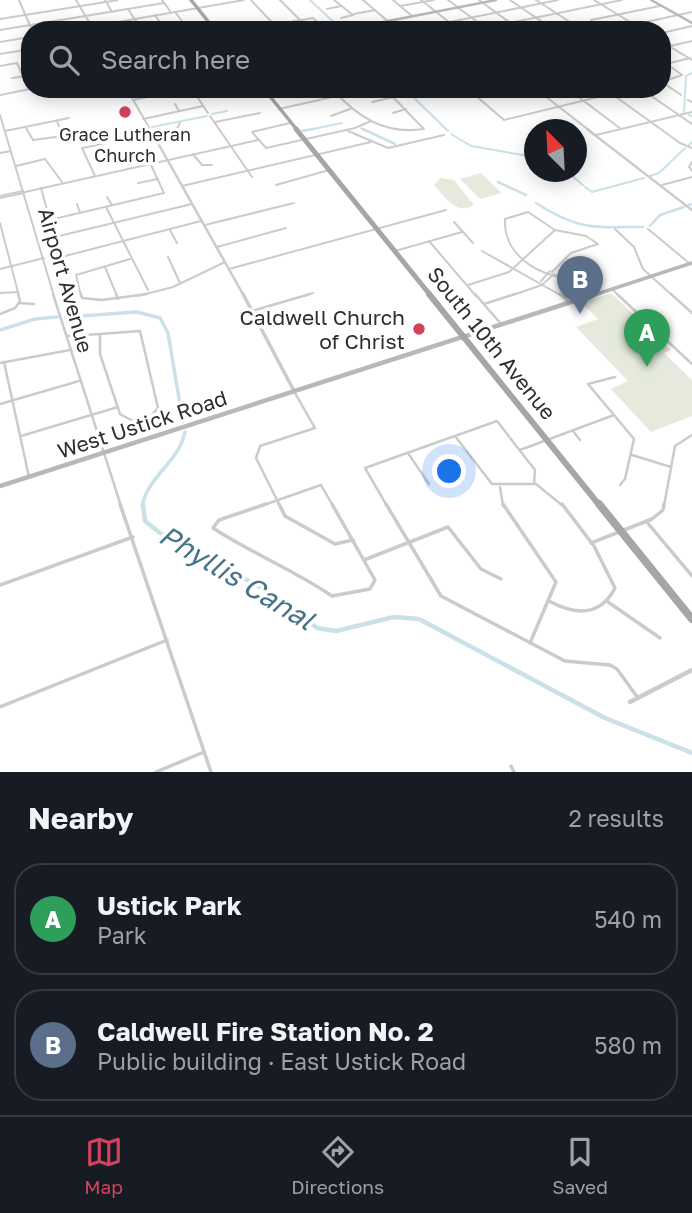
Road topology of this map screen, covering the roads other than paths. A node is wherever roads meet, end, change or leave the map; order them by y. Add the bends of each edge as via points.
1 (19, 0) edge
2 (76, 0) edge
3 (118, 0) edge
4 (191, 0) edge
5 (221, 0) edge
6 (244, 0) edge
7 (251, 0) edge
8 (280, 0) edge
9 (334, 0) edge
10 (363, 0) edge
11 (393, 0) edge
12 (434, 0) edge
13 (448, 0) edge
14 (496, 0) edge
15 (510, 0) edge
16 (536, 0) edge
17 (558, 0) edge
18 (594, 0) edge
19 (622, 0) edge
20 (651, 0) edge
21 (105, 1) edge
22 (163, 1) edge
23 (422, 1) edge
24 (481, 1) edge
25 (224, 4) junction
26 (541, 4) junction
27 (601, 4) junction
28 (661, 5) junction
29 (80, 6) junction
30 (341, 6) junction
31 (400, 6) junction
32 (198, 8) junction
33 (458, 8) junction
34 (521, 8) junction
35 (128, 9) junction
36 (327, 9) dead end
37 (375, 10) junction
38 (112, 12) junction
39 (173, 12) junction
40 (436, 12) junction
41 (496, 12) junction
42 (692, 12) edge
43 (556, 13) junction
44 (25, 15) junction
45 (155, 15) junction
46 (353, 15) junction
47 (617, 15) junction
48 (678, 15) junction
49 (85, 16) junction
50 (412, 16) junction
51 (471, 17) junction
52 (536, 17) junction
53 (341, 18) dead end
54 (0, 19) edge
55 (135, 19) junction
56 (300, 20) junction
57 (592, 20) dead end
58 (28, 21) edge
59 (54, 21) edge
60 (88, 21) edge
61 (126, 21) edge
62 (159, 21) edge
63 (182, 21) dead end
64 (209, 21) edge
65 (270, 21) edge
66 (294, 21) edge
67 (316, 21) edge
68 (387, 21) joint
69 (448, 21) edge
70 (453, 21) edge
71 (476, 21) edge
72 (507, 21) edge
73 (519, 21) edge
74 (542, 21) edge
75 (568, 21) edge
76 (628, 21) edge
77 (649, 21) edge
78 (692, 24) edge
79 (21, 26) edge
80 (0, 30) edge
81 (671, 30) edge
82 (21, 38) edge
83 (692, 41) edge
84 (0, 42) edge
85 (671, 46) edge
86 (671, 47) edge
87 (21, 51) edge
88 (0, 54) edge
89 (691, 59) edge
90 (671, 63) edge
91 (0, 66) edge
92 (671, 67) edge
93 (21, 68) edge
94 (21, 77) edge
95 (12, 78) dead end
96 (671, 80) edge
97 (671, 88) edge
98 (21, 90) edge
99 (0, 94) edge
100 (681, 95) dead end
101 (143, 98) edge
102 (198, 98) edge
103 (271, 98) edge
104 (328, 98) edge
105 (340, 98) edge
106 (390, 98) edge
107 (395, 98) edge
108 (478, 98) edge
109 (548, 98) edge
110 (579, 98) edge
111 (595, 98) edge
112 (618, 98) edge
113 (654, 98) edge
114 (133, 100) joint
115 (583, 101) junction
116 (372, 102) dead end
117 (175, 104) dead end
118 (203, 106) junction
119 (559, 107) junction
120 (279, 108) junction
121 (350, 109) junction
122 (406, 110) junction
123 (179, 111) junction
124 (692, 112) edge
125 (260, 113) dead end
126 (393, 113) dead end
127 (0, 115) edge
128 (680, 115) junction
129 (331, 116) dead end
130 (69, 118) dead end
131 (143, 118) junction
132 (57, 121) junction
133 (371, 121) junction
134 (650, 121) junction
135 (215, 122) junction
136 (180, 123) dead end
137 (290, 123) junction
138 (692, 124) edge
139 (25, 127) junction
140 (621, 129) junction
141 (347, 130) junction
142 (5, 131) junction
143 (444, 135) dead end
144 (596, 135) junction
145 (155, 139) junction
146 (304, 139) junction
147 (258, 140) junction
148 (371, 142) junction
149 (103, 144) dead end
150 (231, 146) junction
151 (692, 148) edge
152 (11, 151) junction
153 (0, 153) edge
154 (193, 154) junction
155 (317, 155) junction
156 (168, 160) junction
157 (692, 162) edge
158 (150, 164) junction
159 (212, 165) dead end
160 (16, 166) junction
161 (248, 170) junction
162 (329, 170) junction
163 (692, 171) edge
164 (95, 176) junction
165 (252, 177) dead end
166 (692, 177) edge
167 (158, 179) junction
168 (63, 183) junction
169 (138, 183) dead end
170 (276, 185) dead end
171 (182, 186) junction
172 (661, 186) junction
173 (41, 188) junction
174 (24, 192) junction
175 (0, 197) edge
176 (107, 197) dead end
177 (294, 203) dead end
178 (77, 204) dead end
179 (193, 204) junction
180 (112, 205) junction
181 (107, 207) junction
182 (446, 210) dead end
183 (692, 210) edge
184 (80, 213) junction
185 (454, 222) dead end
186 (0, 223) edge
187 (114, 223) junction
188 (204, 223) junction
189 (170, 229) junction
190 (286, 229) dead end
191 (377, 229) junction
192 (615, 229) dead end
193 (648, 229) dead end
194 (555, 230) junction
195 (462, 232) junction
196 (507, 234) junction
197 (513, 234) dead end
198 (60, 236) dead end
199 (122, 242) junction
200 (429, 242) junction
201 (177, 243) dead end
202 (473, 243) dead end
203 (6, 244) junction
204 (0, 245) edge
205 (217, 247) junction
206 (395, 251) junction
207 (482, 251) dead end
208 (65, 256) dead end
209 (168, 257) dead end
210 (45, 258) junction
211 (130, 259) junction
212 (522, 260) junction
213 (225, 262) junction
214 (692, 264) edge
215 (12, 267) junction
216 (104, 267) junction
217 (0, 269) edge
218 (229, 269) junction
219 (512, 269) junction
220 (553, 272) junction
221 (651, 277) junction
222 (585, 278) dead end
223 (541, 281) junction
224 (180, 283) junction
225 (546, 283) junction
226 (468, 285) junction
227 (612, 289) junction
228 (148, 291) junction
229 (18, 292) junction
230 (0, 293) edge
231 (313, 293) dead end
232 (118, 299) junction
233 (19, 303) junction
234 (570, 303) junction
235 (34, 304) dead end
236 (484, 304) junction
237 (253, 311) junction
238 (692, 313) edge
239 (0, 314) edge
240 (502, 325) junction
241 (100, 333) junction
242 (67, 337) junction
243 (465, 338) junction
244 (70, 350) junction
245 (2, 363) edge
246 (692, 364) edge
247 (615, 377) dead end
248 (79, 381) junction
249 (294, 391) junction
250 (13, 400) junction
251 (0, 404) edge
252 (118, 407) junction
253 (91, 415) junction
254 (614, 415) junction
255 (573, 431) junction
256 (692, 435) edge
257 (21, 436) junction
258 (455, 436) junction
259 (548, 440) junction
260 (580, 440) dead end
261 (520, 450) junction
262 (104, 452) junction
263 (408, 453) junction
264 (632, 455) junction
265 (671, 467) junction
266 (29, 477) junction
267 (429, 484) dead end
268 (534, 484) junction
269 (620, 485) dead end
270 (0, 486) edge
271 (500, 486) junction
272 (276, 500) junction
273 (646, 521) junction
274 (622, 531) junction
275 (134, 537) junction
276 (353, 540) junction
277 (409, 543) junction
278 (591, 543) junction
279 (364, 560) junction
280 (692, 576) edge
281 (501, 579) dead end
282 (0, 585) edge
283 (549, 601) junction
284 (608, 602) junction
285 (692, 619) edge
286 (660, 638) dead end
287 (167, 640) junction
288 (530, 643) junction
289 (692, 670) edge
290 (638, 698) junction
291 (630, 702) dead end
292 (0, 707) edge
293 (204, 752) junction
294 (511, 766) dead end
295 (156, 772) edge
296 (211, 772) edge
297 (514, 772) edge

1 - 44 street
2 - 29 street
3 - 21 street
4 - 32 main road
5 - 25 street
6 - 25 street
7 - 65 street
8 - 56 street
9 - 30 street
10 - 37 street
11 - 31 street
12 - 23 street
13 - 33 street
14 - 24 main road
15 - 34 street
16 - 26 street
17 - 26 street
18 - 27 street
19 - 27 street
20 - 28 main road
21 - 29 street
21 - 38 street
22 - 35 street
22 - 39 street
23 - 31 street
23 - 40 street
24 - 33 main road
24 - 41 street
25 - 32 street
26 - 34 street
26 - 43 street
27 - 43 street
27 - 47 street
28 - 47 street
28 - 48 main road
29 - 44 street
29 - 49 street
30 - 36 street
30 - 46 street
31 - 50 street
32 - 39 street
32 - 64 main road
33 - 40 main road
33 - 51 street
34 - 41 street
34 - 52 street
35 - 38 street
35 - 55 street
37 - 46 street
37 - 68 street
38 - 49 street
39 - 45 street
39 - 63 street
40 - 50 main road
40 - 69 street
41 - 51 street
41 - 72 street
42 - 48 street
43 - 52 street
43 - 75 street
44 - 54 street
44 - 58 street
45 - 55 street
45 - 62 street
46 - 53 street
47 - 57 street
47 - 76 street
48 - 77 street
48 - 78 main road
49 - 59 street
49 - 60 street
50 - 68 main road
51 - 70 street
51 - 71 street
52 - 73 street
52 - 74 street
55 - 61 street
56 - 66 street
56 - 67 street
78 - 81 street
79 - 80 street
82 - 84 street
83 - 85 street
86 - 89 street
87 - 88 street
89 - 90 street
91 - 93 street via 18,63
92 - 96 street via 681,73
94 - 95 street
97 - 100 street
98 - 99 street
101 - 114 street
102 - 118 street
103 - 120 main road, South 10th Avenue
104 - 120 street
105 - 121 street
106 - 116 street
107 - 122 street
108 - 119 street via 504,120
109 - 119 street
110 - 115 street
111 - 115 street
112 - 134 street
113 - 128 street
114 - 131 street
115 - 119 street
115 - 140 street
117 - 123 street
118 - 123 street
118 - 135 street
119 - 144 street
120 - 137 main road, South 10th Avenue
121 - 129 street
121 - 133 street
122 - 126 street
122 - 133 street via 424,127 399,133
123 - 131 street
124 - 128 street
125 - 135 street
127 - 142 street, Airport Avenue
128 - 134 street
128 - 138 street
130 - 132 street
131 - 145 street
132 - 139 street
132 - 139 street via 66,140 29,139
133 - 141 street
134 - 140 street
134 - 151 street
135 - 150 street
136 - 145 street via 175,134
137 - 146 main road, South 10th Avenue
137 - 147 street via 252,132
139 - 142 street
140 - 144 street
141 - 146 street
141 - 148 street
142 - 152 street, Airport Avenue
143 - 148 street via 385,148
144 - 172 street
145 - 156 street
146 - 147 street via 264,148
146 - 155 main road, South 10th Avenue
147 - 150 street
148 - 155 street
149 - 164 street via 82,148
150 - 154 street
150 - 161 street
152 - 153 street
152 - 160 street, Airport Avenue
154 - 156 street
154 - 159 street via 202,165
155 - 161 street
155 - 162 main road, South 10th Avenue
156 - 158 street
156 - 171 street
157 - 163 street
158 - 164 street
158 - 167 street
160 - 168 street via 46,158
160 - 174 street, Airport Avenue
161 - 165 street
161 - 171 street
162 - 170 street
162 - 191 main road, South 10th Avenue
164 - 168 street
166 - 172 street
167 - 169 street
167 - 180 street via 164,193
168 - 173 street
171 - 179 street
172 - 183 street
173 - 174 street
173 - 184 street via 51,218
174 - 175 street
174 - 210 street, Airport Avenue
176 - 180 street
177 - 188 street
178 - 184 street
179 - 187 street
179 - 188 street
180 - 181 street
181 - 184 street
181 - 187 street
182 - 191 street
185 - 195 street
186 - 203 street
187 - 198 street
187 - 199 street
188 - 189 street
188 - 205 street
189 - 199 street
189 - 201 street
190 - 205 street
191 - 206 main road, South 10th Avenue
191 - 218 street
192 - 221 street via 634,247 639,263
193 - 214 street
194 - 196 street via 523,212 505,219
194 - 212 street
194 - 220 street via 586,236 597,244 571,253
195 - 200 street
195 - 202 street
196 - 197 street
196 - 212 street via 511,248
199 - 208 street
199 - 211 street
200 - 206 street
200 - 226 street
203 - 204 street
203 - 215 street
205 - 213 street
206 - 243 main road, South 10th Avenue
207 - 219 street
209 - 224 street
210 - 215 street
210 - 242 street, Airport Avenue
211 - 216 street
211 - 228 street
212 - 219 street
212 - 220 street
213 - 218 street
213 - 224 street via 202,268
214 - 221 main road, West Ustick Road
215 - 217 street
215 - 229 street
216 - 232 street
216 - 232 street via 75,276 84,300
218 - 237 street
219 - 223 street
219 - 226 street
220 - 222 street via 573,280
220 - 223 street
220 - 225 street
221 - 227 main road, West Ustick Road
221 - 238 street
223 - 225 street
224 - 228 street
225 - 234 street
225 - 236 street
226 - 236 street
227 - 234 main road, West Ustick Road
227 - 246 street
228 - 232 street
229 - 230 street
229 - 233 street
231 - 237 street
233 - 235 street
233 - 239 street
234 - 240 main road, West Ustick Road
236 - 240 street
237 - 249 street
240 - 243 main road, West Ustick Road
241 - 242 street
241 - 252 street via 100,354
241 - 252 street via 140,331 158,403 155,412 139,420 123,417
242 - 244 street, Airport Avenue
243 - 249 main road, West Ustick Road
243 - 259 main road, South 10th Avenue
244 - 245 street
244 - 248 street, Airport Avenue
245 - 250 street
247 - 254 street via 588,384
248 - 250 street
248 - 253 street, Airport Avenue
249 - 262 main road, West Ustick Road
249 - 272 street via 315,428 260,446 257,451
250 - 251 street
250 - 257 street
252 - 253 street
253 - 257 street
253 - 262 street, Airport Avenue
254 - 255 street
254 - 264 street via 634,439
255 - 259 street
255 - 260 street
256 - 265 street via 677,442
257 - 266 street
258 - 261 street via 497,421
258 - 263 street
258 - 271 street via 486,479
259 - 261 street
259 - 274 main road, South 10th Avenue
261 - 268 street via 535,470
262 - 266 main road, West Ustick Road
262 - 275 street, Airport Avenue
263 - 267 street
263 - 277 street via 365,468
264 - 265 street
264 - 269 street
265 - 273 street via 663,510
266 - 270 main road, West Ustick Road
268 - 271 street
268 - 278 street via 559,500
271 - 283 street via 503,506 555,582
272 - 276 street via 289,519 335,544
272 - 276 street via 321,485
272 - 279 street via 219,520 214,525 216,531 296,572 331,596 375,585
273 - 274 street
273 - 280 street
274 - 278 street
274 - 285 main road, South 10th Avenue
275 - 282 street
275 - 287 street, Airport Avenue
276 - 279 street
277 - 279 street
277 - 281 street via 448,527 481,569
277 - 288 street via 442,596
278 - 284 street via 612,577 615,588
283 - 284 street via 586,614
283 - 288 street
284 - 286 street
287 - 292 street
287 - 293 street, Airport Avenue
288 - 290 street via 565,661 610,665
289 - 290 street
290 - 291 street
293 - 295 street
293 - 296 street, Airport Avenue
294 - 297 street

